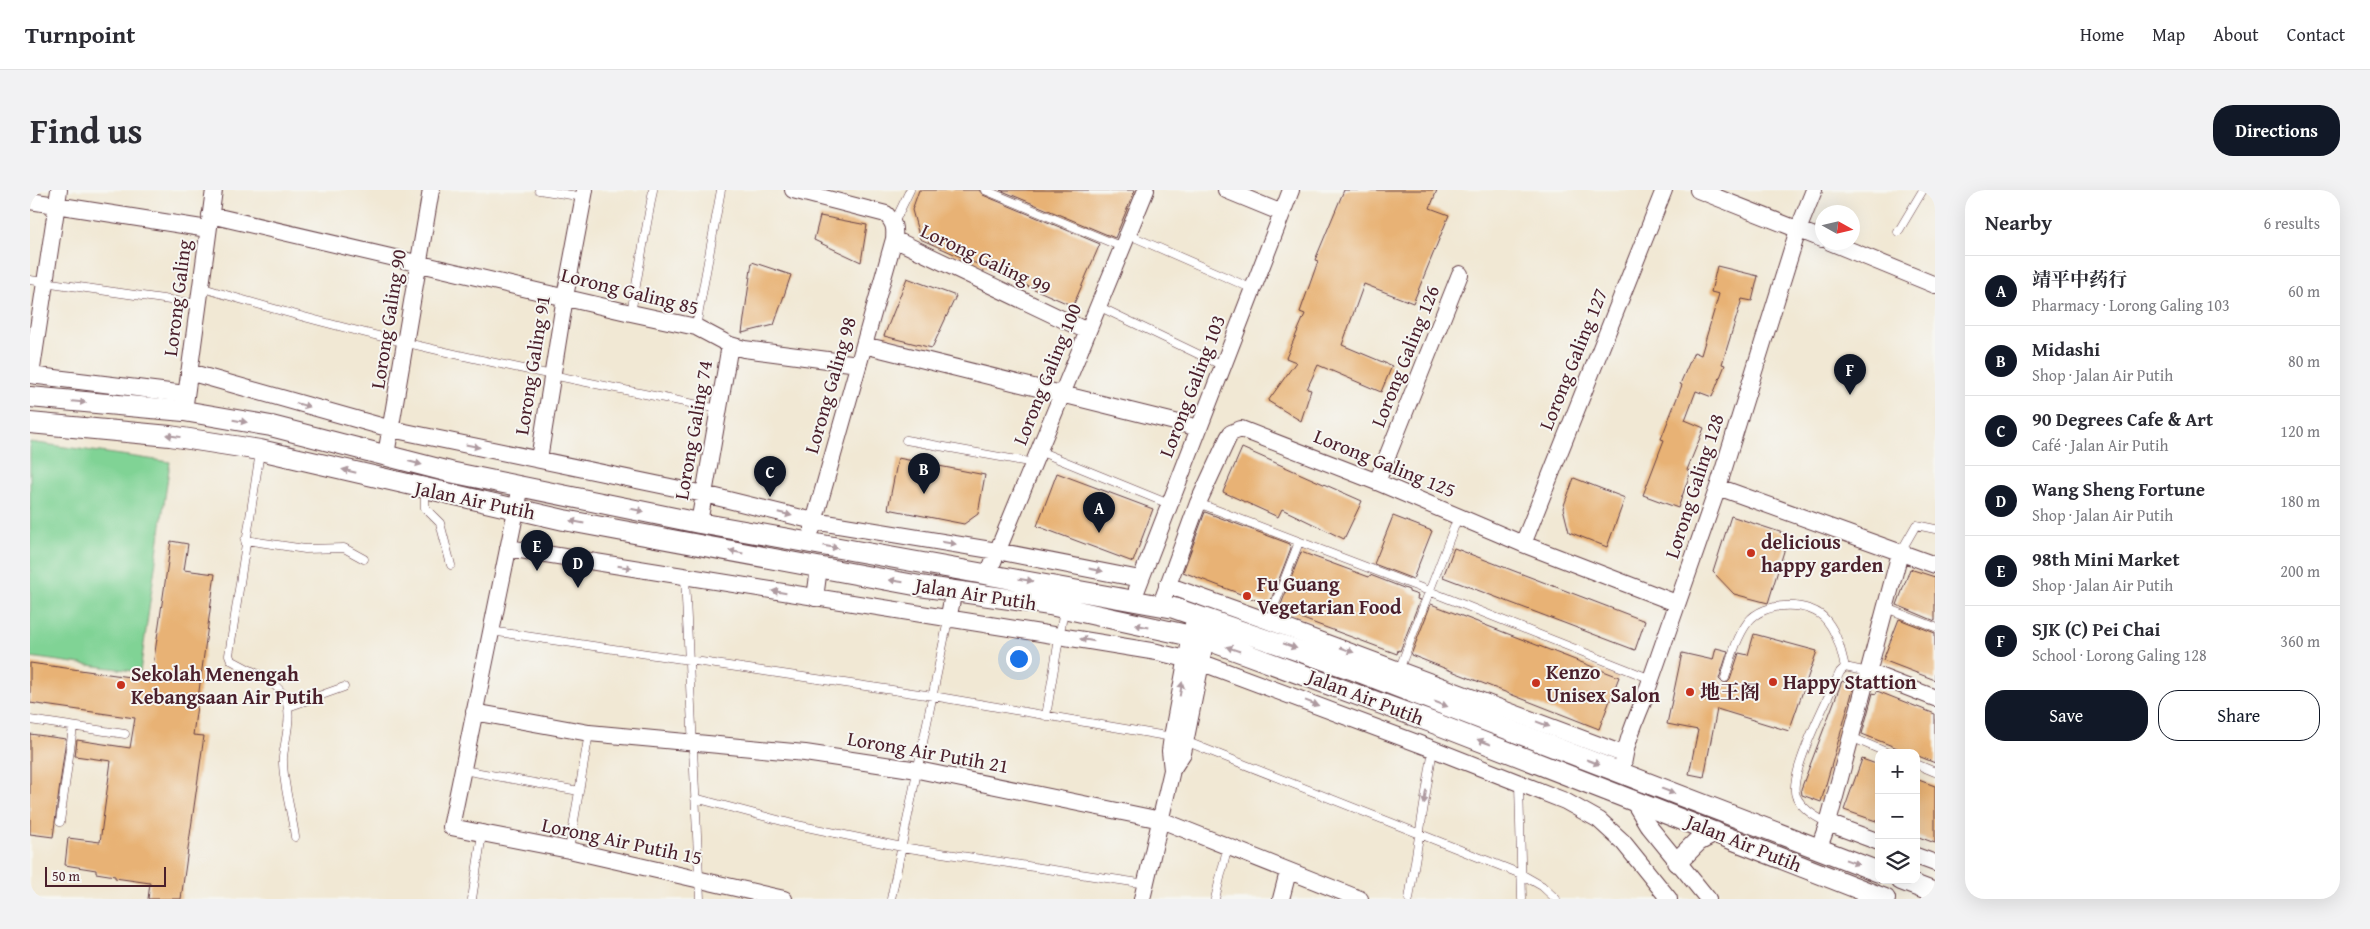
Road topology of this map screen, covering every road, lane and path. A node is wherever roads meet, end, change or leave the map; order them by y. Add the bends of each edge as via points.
1 (214, 190) edge
2 (431, 190) edge
3 (538, 190) edge
4 (653, 190) edge
5 (721, 190) edge
6 (793, 190) edge
7 (910, 190) edge
8 (985, 190) edge
9 (1146, 190) edge
10 (1226, 190) edge
11 (1291, 190) edge
12 (1664, 190) edge
13 (1698, 190) edge
14 (1814, 190) edge
15 (1923, 190) edge
16 (585, 194) edge
17 (58, 198) edge
18 (30, 201) edge
19 (1282, 213) junction
20 (209, 222) junction
21 (1798, 230) junction
22 (894, 231) junction
23 (1898, 232) dead end
24 (1815, 236) edge
25 (1125, 241) junction
26 (1850, 250) edge
27 (420, 262) junction
28 (1460, 274) dead end
29 (30, 280) edge
30 (46, 283) junction
31 (1935, 285) edge
32 (200, 287) junction
33 (1252, 290) junction
34 (565, 297) junction
35 (198, 304) junction
36 (1098, 306) junction
37 (631, 313) junction
38 (696, 326) junction
39 (1087, 331) junction
40 (406, 343) junction
41 (730, 345) junction
42 (864, 345) junction
43 (858, 364) junction
44 (1223, 366) junction
45 (189, 372) junction
46 (31, 375) edge
47 (553, 376) junction
48 (1063, 394) junction
49 (30, 397) edge
50 (185, 403) junction
51 (719, 409) junction
52 (30, 423) edge
53 (1198, 428) junction
54 (392, 429) junction
55 (906, 440) dead end
56 (260, 450) junction
57 (386, 455) junction
58 (1036, 457) junction
59 (539, 459) junction
60 (1377, 482) junction
61 (521, 486) junction
62 (1718, 487) junction
63 (425, 489) junction
64 (704, 494) junction
65 (1198, 503) junction
66 (1169, 504) junction
67 (516, 509) junction
68 (1458, 517) junction
69 (814, 521) junction
70 (699, 523) junction
71 (1935, 529) edge
72 (876, 531) junction
73 (245, 540) junction
74 (1299, 542) junction
75 (808, 543) junction
76 (1523, 544) junction
77 (508, 548) junction
78 (997, 551) junction
79 (1900, 553) junction
80 (873, 554) junction
81 (364, 559) dead end
82 (451, 565) dead end
83 (1935, 565) edge
84 (819, 568) junction
85 (988, 574) junction
86 (685, 577) junction
87 (1140, 579) junction
88 (1168, 586) junction
89 (954, 590) junction
90 (1429, 591) junction
91 (815, 598) junction
92 (1134, 599) junction
93 (1676, 603) junction
94 (1161, 604) junction
95 (1064, 608) junction
96 (1886, 608) junction
97 (1202, 617) junction
98 (948, 620) junction
99 (1935, 627) edge
100 (1265, 628) junction
101 (491, 631) junction
102 (1059, 636) junction
103 (1198, 638) junction
104 (1193, 660) junction
105 (689, 661) junction
106 (1845, 667) junction
107 (1399, 670) junction
108 (1868, 672) junction
109 (1725, 678) dead end
110 (1651, 680) junction
111 (344, 687) dead end
112 (932, 696) junction
113 (1935, 698) edge
114 (288, 706) junction
115 (474, 712) junction
116 (1046, 716) junction
117 (30, 720) edge
118 (1439, 724) junction
119 (73, 727) junction
120 (589, 733) junction
121 (125, 734) dead end
122 (1851, 737) junction
123 (1179, 739) junction
124 (693, 743) junction
125 (1433, 749) junction
126 (1879, 749) edge
127 (1623, 764) junction
128 (1920, 766) edge
129 (463, 770) junction
130 (918, 770) junction
131 (1935, 772) edge
132 (1519, 784) junction
133 (579, 791) junction
134 (695, 798) junction
135 (1632, 799) junction
136 (1161, 820) junction
137 (60, 822) dead end
138 (1828, 823) junction
139 (1419, 832) junction
140 (1715, 832) junction
141 (482, 834) junction
142 (295, 837) dead end
143 (1875, 841) edge
144 (1228, 846) junction
145 (902, 847) junction
146 (569, 850) junction
147 (1818, 850) junction
148 (1920, 857) edge
149 (1678, 862) junction
150 (1935, 863) edge
151 (1875, 871) edge
152 (1288, 872) junction
153 (1521, 874) junction
154 (699, 879) junction
155 (1911, 884) edge
156 (1144, 891) edge
157 (1935, 893) edge
158 (1554, 898) edge
159 (472, 899) edge
160 (700, 899) edge
161 (784, 899) edge
162 (891, 899) edge
163 (1215, 899) edge
164 (1281, 899) edge
165 (1360, 899) edge
166 (1408, 899) edge
167 (1522, 899) edge
168 (1669, 899) edge
169 (1708, 899) edge
170 (1885, 899) edge

1 - 20 street, Lorong Galing
2 - 27 street, Lorong Galing 90
3 - 16 lane
4 - 37 lane
5 - 38 lane
6 - 22 street, Lorong Galing 99 via 886,214
7 - 22 lane
8 - 25 lane
9 - 25 street, Lorong Galing 100
10 - 19 street
11 - 19 street, Lorong Galing 103
12 - 76 street, Lorong Galing 127
13 - 21 street
14 - 21 street, Lorong Galing 128
15 - 23 lane
16 - 34 street, Lorong Galing 91
17 - 18 street, Lorong Galing 85
17 - 20 street, Lorong Galing 85
17 - 30 street
19 - 33 street, Lorong Galing 103
20 - 27 street, Lorong Galing 85
20 - 32 street, Lorong Galing
21 - 24 street
21 - 62 street, Lorong Galing 128
22 - 39 street, Lorong Galing 99
22 - 42 street, Lorong Galing 98
25 - 33 lane
25 - 36 street, Lorong Galing 100
26 - 31 street
27 - 34 street, Lorong Galing 85
27 - 40 street, Lorong Galing 90
28 - 60 street, Lorong Galing 126
29 - 30 lane
30 - 35 lane
30 - 46 street
32 - 35 street, Lorong Galing
32 - 40 lane
33 - 44 street, Lorong Galing 103
34 - 37 street, Lorong Galing 85
34 - 47 street, Lorong Galing 91
35 - 45 street, Lorong Galing
36 - 39 street, Lorong Galing 100
36 - 44 lane
37 - 38 street, Lorong Galing 85
38 - 41 street, Lorong Galing 85
39 - 48 street, Lorong Galing 100
40 - 47 lane
40 - 54 street, Lorong Galing 90
41 - 43 street, Lorong Galing 85 via 760,352
41 - 51 street, Lorong Galing 74
42 - 43 street, Lorong Galing 98
42 - 48 street
43 - 69 street, Lorong Galing 98
44 - 53 street, Lorong Galing 103
45 - 50 street, Lorong Galing
45 -> 54 street
46 - 50 street
47 - 51 lane
47 - 59 street, Lorong Galing 91
48 - 53 street
48 - 58 street, Lorong Galing 100
49 -> 50 street, Jalan Air Putih
50 -> 57 street, Jalan Air Putih
51 - 64 street, Lorong Galing 74
56 -> 52 street, Jalan Air Putih via 170,436
53 - 66 street, Lorong Galing 103
54 - 57 street, Lorong Galing 90
54 -> 59 street
55 - 58 lane
63 -> 56 street, Jalan Air Putih
56 - 73 lane
57 -> 61 street, Jalan Air Putih
58 - 66 lane
58 - 78 street, Lorong Galing 100
59 - 64 street
60 - 65 street, Lorong Galing 125 via 1241,429 1228,438
60 - 68 street, Lorong Galing 125
61 - 67 street
61 -> 70 street, Jalan Air Putih
62 - 79 street
62 - 93 street, Lorong Galing 128
63 - 67 street, Jalan Air Putih
63 - 82 lane via 425,508 440,523
64 -> 69 street
64 - 70 street, Lorong Galing 74
65 - 74 lane
65 - 88 street, Lorong Galing 125
66 - 87 street, Lorong Galing 103
67 - 77 street
84 -> 67 street, Jalan Air Putih
68 - 76 street, Lorong Galing 125
68 - 90 lane
69 - 72 street
69 - 75 street, Lorong Galing 98
70 - 75 street, Jalan Air Putih
71 - 79 lane via 1916,525
72 -> 78 street
72 - 80 street
73 - 81 lane via 305,549 344,548
73 - 114 lane via 229,655 231,660 276,686
74 - 90 lane
74 - 100 lane
75 -> 80 street, Jalan Air Putih
76 - 93 street, Lorong Galing 125
77 -> 86 street
77 - 101 street
78 - 85 street, Lorong Galing 100
78 -> 87 street
79 - 83 street
79 - 96 street
80 - 85 street, Jalan Air Putih
89 -> 84 street, Jalan Air Putih
84 - 91 street
85 -> 92 street, Jalan Air Putih
91 -> 86 street
86 - 105 lane
87 - 92 street, Lorong Galing 103
88 - 94 street, Lorong Galing 125
88 - 100 street
89 - 95 street, Jalan Air Putih
89 - 98 street
90 - 107 lane
90 - 110 lane
91 - 98 street
92 - 94 street, Jalan Air Putih
93 - 110 street, Lorong Galing 128
94 - 97 street, Jalan Air Putih
95 - 102 lane
103 -> 95 street, Jalan Air Putih
96 - 99 lane
96 - 108 street
97 - 100 street, Jalan Air Putih
97 - 103 street
98 - 102 street
98 - 112 lane
100 -> 107 street
100 -> 127 street, Jalan Air Putih
101 - 105 lane
101 - 115 street
104 -> 102 street
102 - 116 lane
103 - 104 street
118 -> 103 street, Jalan Air Putih
104 - 123 street
104 -> 125 street
105 - 112 lane
105 - 124 lane
106 - 108 lane
106 - 109 lane via 1837,639 1826,620 1815,611 1787,606 1758,612 1749,621
106 - 138 lane via 1819,718 1794,784 1795,795 1801,804 1813,816
107 -> 127 street
108 - 113 street
108 - 122 street
110 - 127 street, Lorong Galing 128
111 - 114 lane
112 - 116 lane
112 - 130 lane
114 - 142 lane via 283,767
115 - 120 street, Lorong Air Putih 21
115 - 129 street
116 - 123 lane
117 - 119 lane
118 - 125 street
135 -> 118 street, Jalan Air Putih
119 - 121 lane
119 - 137 lane
120 - 124 street, Lorong Air Putih 21
120 - 133 lane
122 - 126 lane
122 - 138 street
123 - 136 street via 1170,751 1172,770
123 - 139 lane
124 - 130 street, Lorong Air Putih 21 via 805,753
124 - 134 lane
125 - 132 street
125 -> 139 lane
127 - 135 street
127 -> 147 street, Jalan Air Putih
128 - 131 lane
129 - 133 lane
129 - 141 street, Lorong Air Putih 15 via 451,827
130 - 136 street, Lorong Air Putih 21
130 - 145 lane
132 - 153 lane
132 - 168 street via 1565,801 1598,820 1623,842
133 - 146 lane
134 - 145 lane via 797,825
134 - 154 lane
135 - 140 street, Jalan Air Putih
135 - 149 street
136 - 144 street, Lorong Air Putih 21
136 - 156 street
138 - 143 street
138 - 147 street
139 - 153 lane
139 - 166 lane
140 - 149 street via 1698,841
140 - 170 street, Jalan Air Putih
141 - 146 street, Lorong Air Putih 15
141 - 159 lane
144 - 152 street, Lorong Air Putih 21
144 - 163 lane
145 - 156 lane
145 - 162 lane
146 - 154 street, Lorong Air Putih 15
147 -> 151 street, Jalan Air Putih
148 - 150 street
149 - 169 street
152 - 164 street
152 - 165 street, Lorong Air Putih 21
153 - 158 lane via 1542,886
153 - 167 lane
154 - 160 lane
154 - 161 street, Lorong Air Putih 15
155 - 157 street

